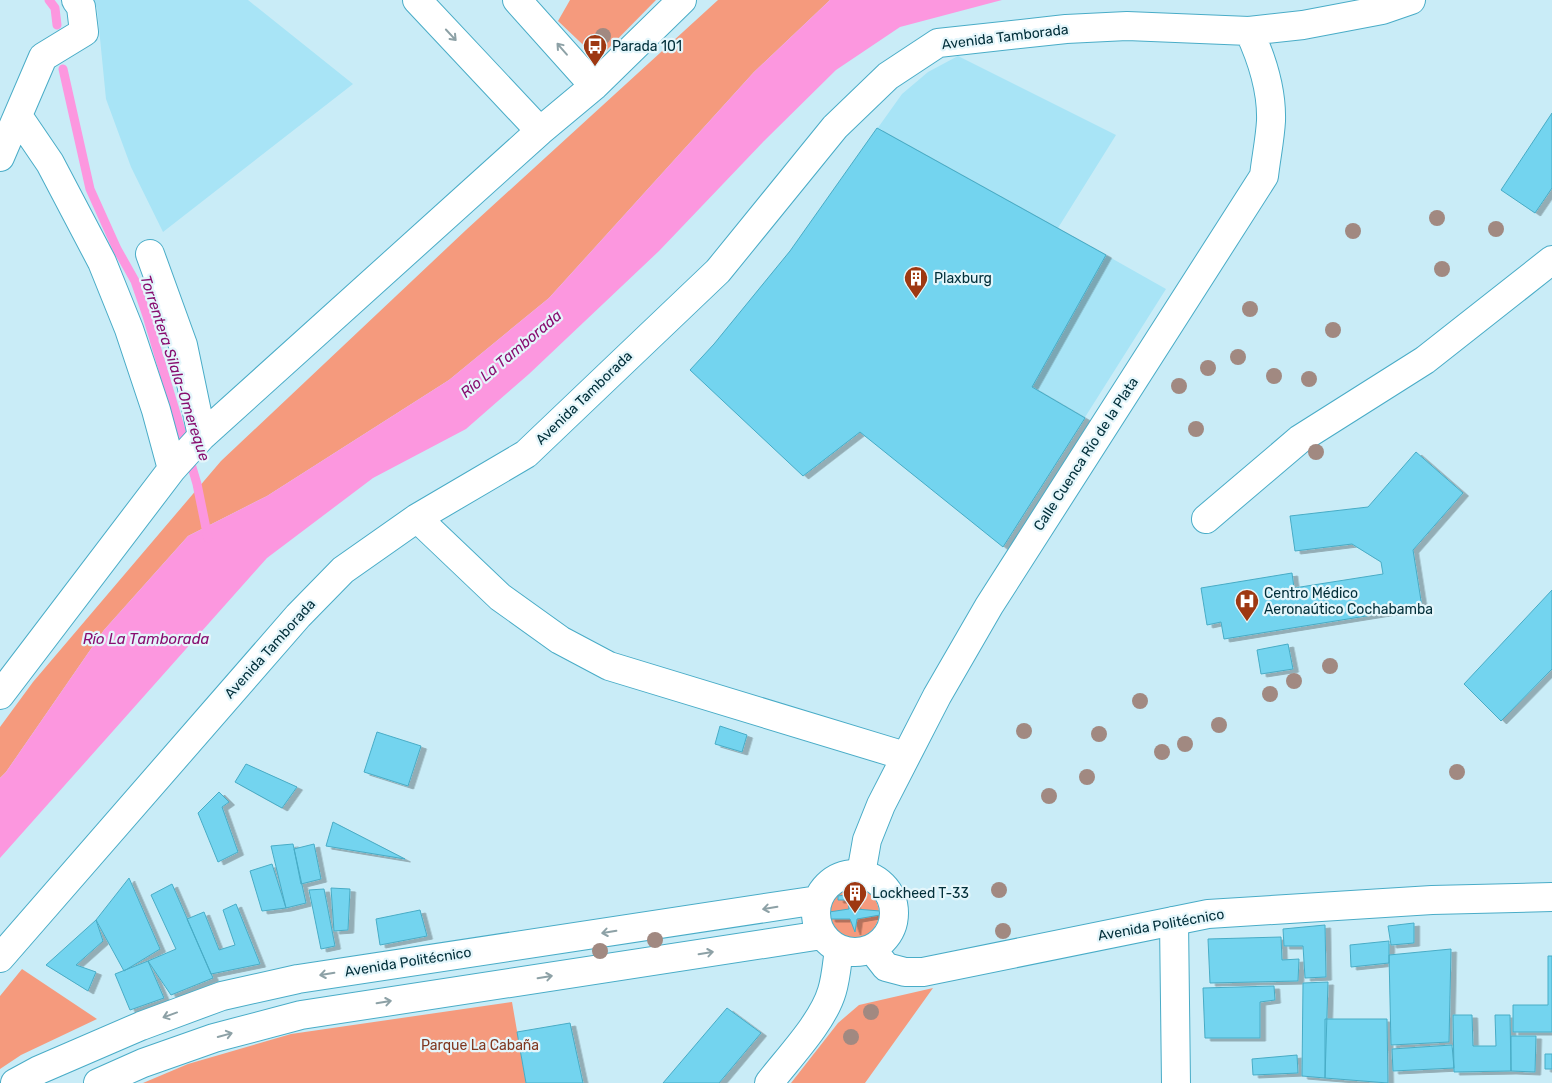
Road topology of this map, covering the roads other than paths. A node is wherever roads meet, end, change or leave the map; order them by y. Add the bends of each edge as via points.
1 (76, 0) edge
2 (417, 0) edge
3 (517, 0) edge
4 (682, 0) edge
5 (1411, 0) edge
6 (542, 10) edge
7 (1249, 31) junction
8 (594, 86) junction
9 (18, 116) junction
10 (540, 131) junction
11 (0, 157) edge
12 (150, 254) dead end
13 (1552, 260) edge
14 (187, 453) junction
15 (417, 518) junction
16 (1206, 519) dead end
17 (0, 695) edge
18 (905, 756) junction
19 (861, 874) junction
20 (1552, 897) edge
21 (818, 900) junction
22 (1174, 921) junction
23 (830, 942) junction
24 (872, 949) junction
25 (0, 958) edge
26 (15, 1083) edge
27 (98, 1083) edge
28 (769, 1083) edge
29 (1176, 1083) edge

1 - 9 street via 81,7 84,32 43,57
2 -> 10 street
3 - 6 street
4 - 8 street
5 - 7 street, Avenida Tamborada via 1364,14
8 -> 6 street
7 - 15 street, Avenida Tamborada via 1127,26 938,43 888,76 835,127 718,271 526,454
7 - 18 street, Calle Cuenca Río de la Plata via 1261,56 1271,120 1264,176 989,606
8 - 10 street
9 - 11 street
9 - 14 street via 50,163 102,262 156,410
10 - 14 street
12 - 14 street via 183,345
13 - 16 street via 1426,360 1300,439
14 - 17 street
15 - 18 street via 500,597 560,640 608,666
15 - 25 street, Avenida Tamborada via 343,570 298,616
18 - 19 street, Calle Cuenca Río de la Plata via 867,840
19 - 21 street via 850,874 830,882
19 - 24 street via 872,877 885,888 894,909 891,929
20 - 22 street, Avenida Politécnico via 1422,900 1208,914
21 - 23 street via 817,924
21 -> 26 street, Avenida Politécnico via 298,979 222,996 150,1022
22 - 24 street, Avenida Politécnico via 923,972 886,967
22 - 29 street
23 - 24 street via 857,952
27 -> 23 street via 143,1062 214,1038 301,1015
23 - 28 street via 832,992 814,1025

